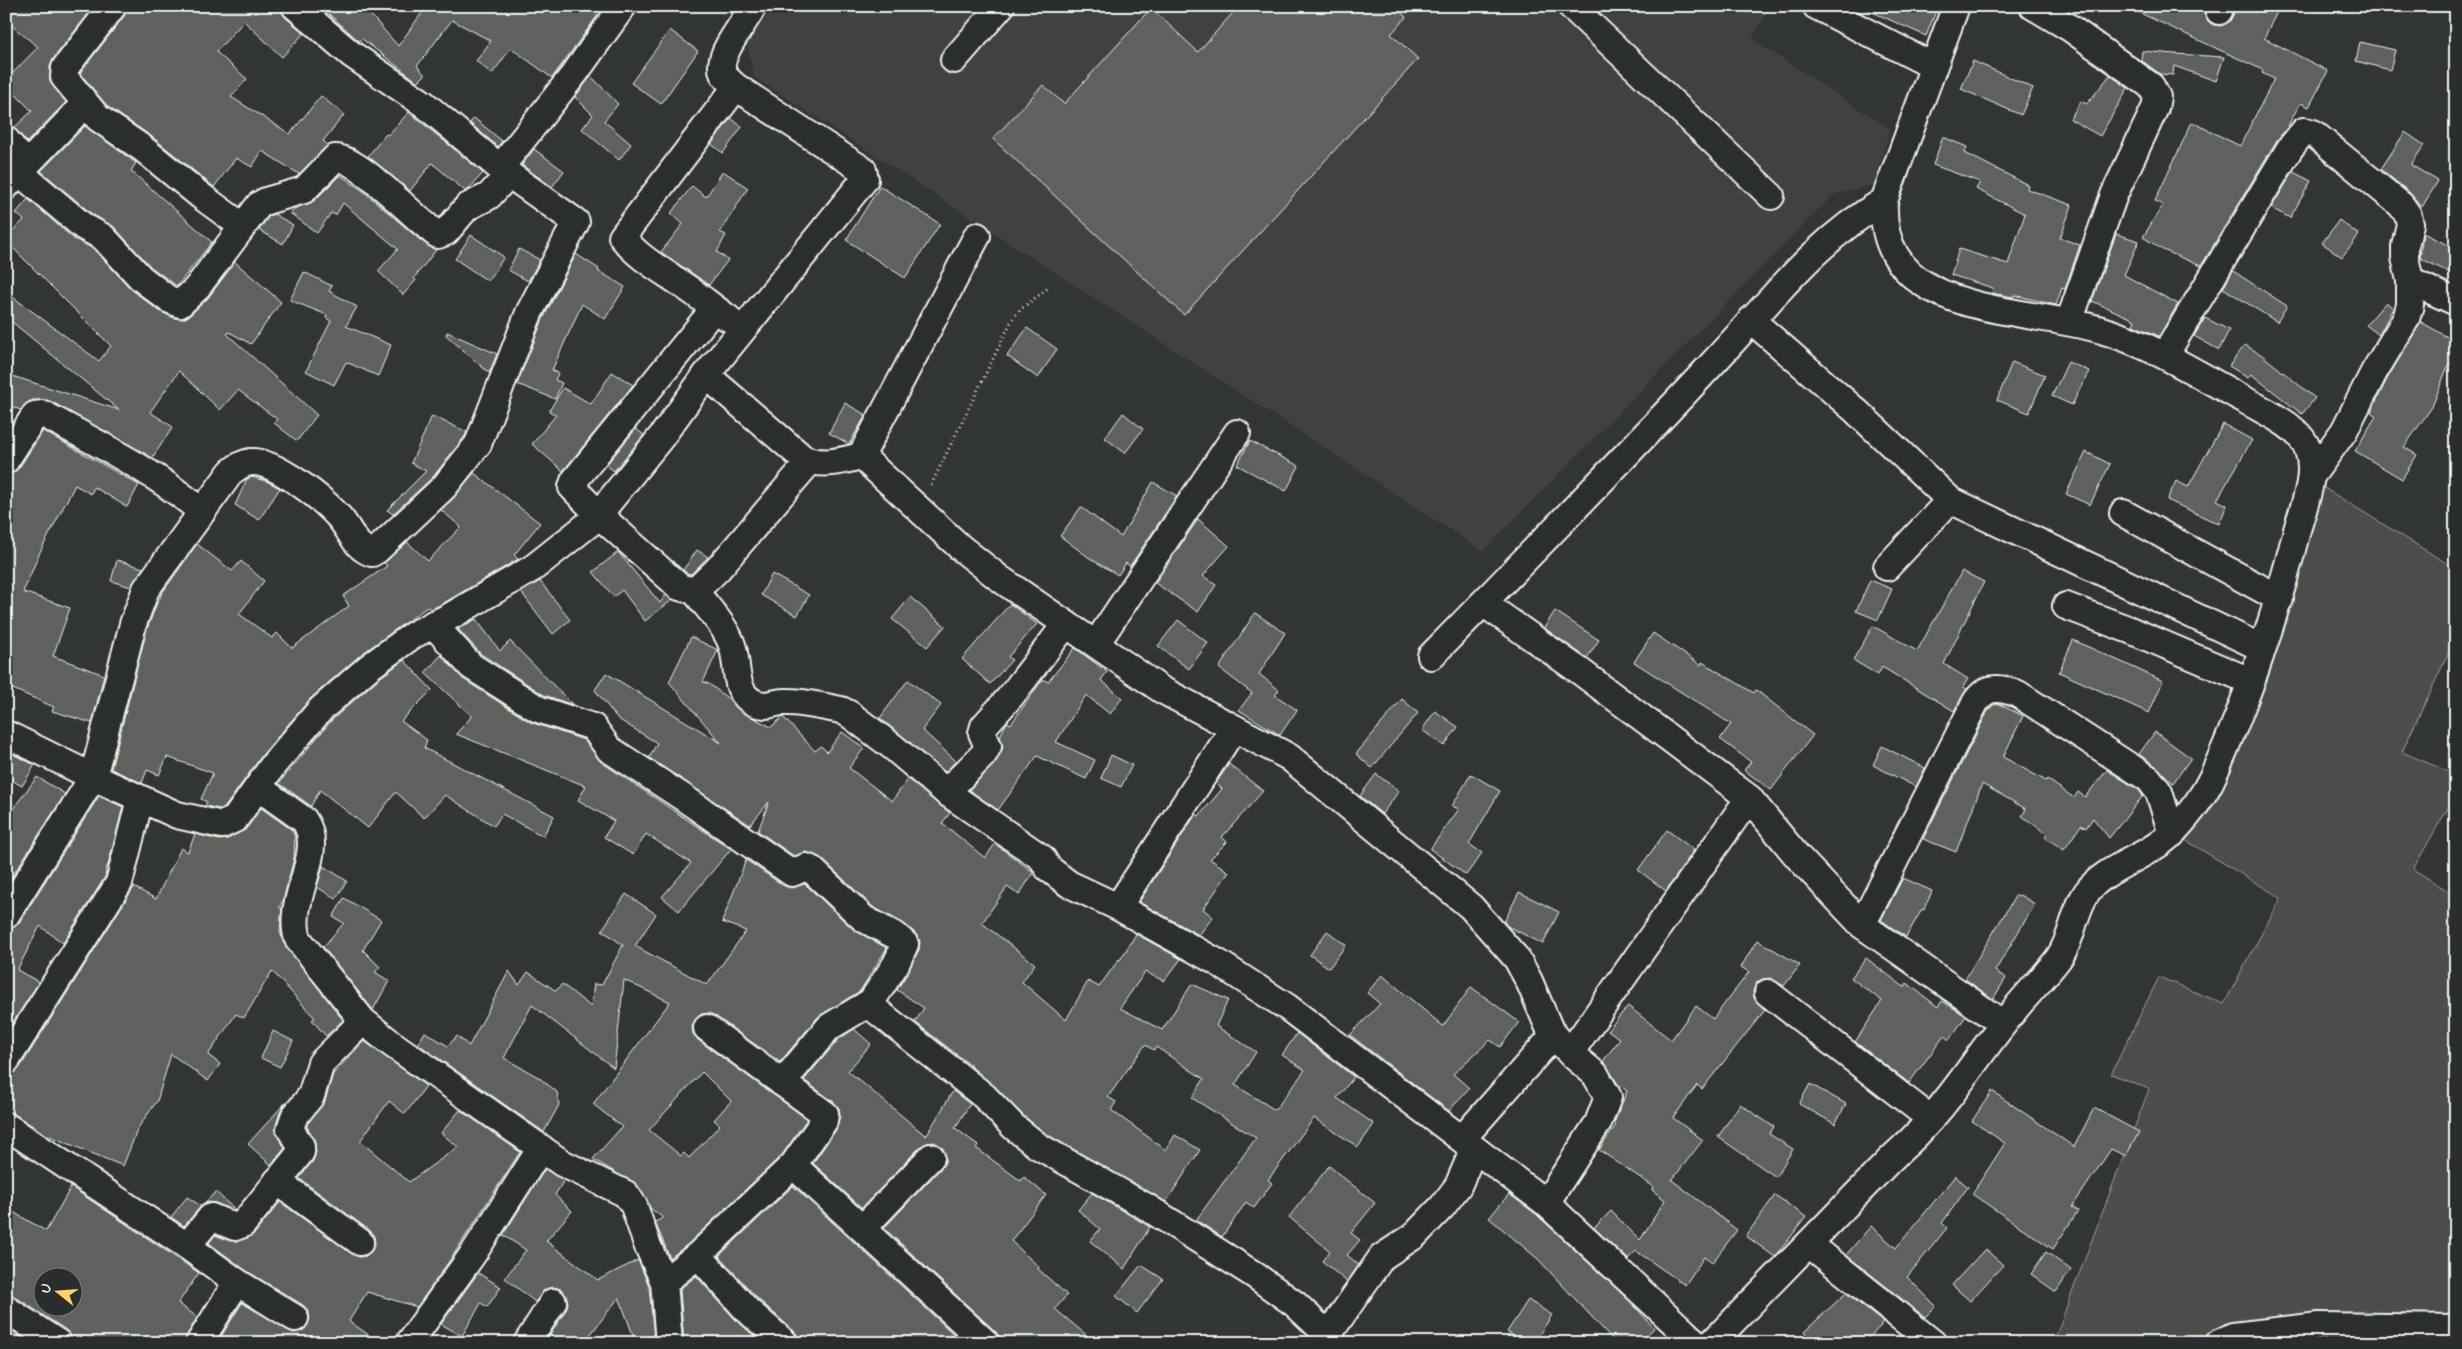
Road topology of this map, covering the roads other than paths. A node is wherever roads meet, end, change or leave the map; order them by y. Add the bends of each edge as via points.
1 (295, 6) edge
2 (624, 6) edge
3 (752, 6) edge
4 (1001, 6) edge
5 (1571, 6) edge
6 (1816, 6) edge
7 (1956, 6) edge
8 (2033, 6) edge
9 (103, 10) edge
10 (954, 60) dead end
11 (1933, 66) junction
12 (736, 87) junction
13 (85, 104) junction
14 (6, 140) edge
15 (504, 171) junction
16 (17, 174) edge
17 (1771, 196) dead end
18 (1884, 201) junction
19 (242, 226) junction
20 (977, 236) dead end
21 (2410, 281) junction
22 (2456, 302) edge
23 (714, 309) junction
24 (1750, 320) junction
25 (2069, 322) junction
26 (744, 331) junction
27 (2165, 355) junction
28 (706, 375) junction
29 (1237, 433) dead end
30 (861, 456) junction
31 (6, 460) edge
32 (810, 461) junction
33 (2312, 475) junction
34 (1950, 500) junction
35 (202, 512) junction
36 (599, 514) junction
37 (2123, 514) dead end
38 (1887, 567) dead end
39 (695, 591) junction
40 (2280, 598) junction
41 (1483, 603) junction
42 (2066, 606) dead end
43 (433, 624) junction
44 (1066, 624) junction
45 (1096, 644) junction
46 (2262, 648) junction
47 (1431, 656) dead end
48 (2250, 681) junction
49 (1234, 728) junction
50 (6, 734) edge
51 (93, 778) junction
52 (258, 787) junction
53 (946, 792) junction
54 (1749, 798) junction
55 (140, 799) junction
56 (2172, 834) junction
57 (1118, 907) junction
58 (6, 916) edge
59 (1862, 925) junction
60 (1768, 993) dead end
61 (868, 1004) junction
62 (363, 1022) junction
63 (2003, 1024) junction
64 (707, 1028) dead end
65 (1562, 1044) junction
66 (6, 1061) edge
67 (782, 1083) junction
68 (1931, 1119) junction
69 (6, 1126) edge
70 (1468, 1144) junction
71 (541, 1148) junction
72 (931, 1158) dead end
73 (794, 1165) junction
74 (278, 1181) junction
75 (1546, 1203) junction
76 (863, 1228) junction
77 (360, 1242) dead end
78 (1809, 1244) junction
79 (187, 1246) junction
80 (698, 1255) junction
81 (236, 1282) junction
82 (664, 1282) junction
83 (553, 1302) dead end
84 (6, 1309) edge
85 (295, 1318) dead end
86 (2456, 1328) edge
87 (1331, 1339) edge
88 (58, 1343) edge
89 (199, 1343) edge
90 (409, 1343) edge
91 (527, 1343) edge
92 (668, 1343) edge
93 (785, 1343) edge
94 (986, 1343) edge
95 (1696, 1343) edge
96 (1712, 1343) edge
97 (1933, 1343) edge
98 (2218, 1343) edge

1 - 15 street via 351,54 424,104
2 - 15 street
3 - 12 street via 740,31 727,46 722,64 726,77
4 - 10 street
5 - 17 street
6 - 11 street
7 - 11 street
8 - 25 street via 2138,76 2151,86 2157,97 2155,108 2114,195
9 - 13 street via 64,72 64,77
11 - 18 street
12 - 23 street via 622,237 650,264 690,289
12 - 26 street via 866,174 866,179
13 - 16 street
13 - 19 street via 98,118
14 - 16 street
15 - 19 street via 489,196 467,207 446,232 438,235 370,177 345,159 335,158 311,186 266,201
15 - 35 street via 576,222 529,313 478,444 444,487 372,553 362,547 329,508 279,471 261,463 237,467
16 - 19 street via 84,227 103,237 141,278 175,302 185,302
18 - 24 street via 1844,226
18 - 25 street via 1883,228 1888,245 1906,272 1919,281 1945,295 1970,303
20 - 30 street
21 - 22 street
21 - 27 street via 2405,257 2410,224 2408,215 2313,134 2304,131 2290,148
21 - 33 street via 2410,305 2406,319 2344,430
23 - 26 street
23 - 36 street via 574,481 572,487
24 - 34 street via 1856,411
24 - 41 street via 1713,363
25 - 27 street via 2100,330
26 - 28 street
27 - 33 street via 2295,432 2307,446
28 - 32 street via 792,450
28 - 36 street
29 - 45 street
30 - 32 street via 832,463
30 - 44 street via 961,548
31 - 35 street via 35,415 43,414 171,486
32 - 39 street via 717,570
33 - 40 street
34 - 38 street
34 - 46 street
35 - 51 street via 146,589 133,624
36 - 39 street via 679,587
36 - 43 street via 533,568
37 - 40 street
39 - 53 street via 733,646 741,689 750,699 771,706 784,702 841,710 893,747
40 - 46 street
41 - 47 street
41 - 54 street
42 - 48 street
43 - 52 street via 412,635 369,667 321,709
43 - 61 street via 471,666 538,709 593,727 609,749 792,873 808,867 864,919 896,936 905,944
44 - 45 street
44 - 53 street via 984,726 982,733 988,742 987,751
45 - 49 street via 1162,690
46 - 48 street
48 - 56 street via 2210,781
49 - 57 street
49 - 65 street via 1289,757 1471,907 1516,959
50 - 51 street
51 - 55 street
51 - 58 street
52 - 55 street via 235,819 222,824 177,814
52 - 62 street via 308,826 311,850 295,908 296,933
53 - 57 street via 1042,858 1048,868 1069,884
54 - 59 street via 1797,856
54 - 65 street
55 - 66 street via 119,883 113,895
56 - 59 street via 2159,792 2149,779 2018,694 2001,688 1990,689 1975,703
56 - 63 street via 2092,886 2084,896 2064,950
57 - 70 street via 1217,962 1287,1007
59 - 63 street
60 - 68 street
61 - 67 street via 829,1027
61 - 87 street via 984,1096 1038,1146 1145,1206 1253,1274 1295,1304
62 - 71 street
62 - 74 street via 321,1063 311,1096 291,1126 301,1152
63 - 68 street
64 - 67 street
65 - 70 street
65 - 75 street via 1595,1074 1608,1097 1598,1123
67 - 73 street via 824,1114 824,1121
68 - 78 street
69 - 79 street
70 - 75 street
70 - 87 street via 1458,1186 1414,1236 1382,1257
71 - 82 street via 562,1164 626,1194 634,1206 646,1244
71 - 90 street via 473,1254
72 - 76 street
73 - 76 street
73 - 80 street
74 - 77 street
74 - 79 street via 243,1224 235,1227 211,1217
75 - 95 street
76 - 94 street
78 - 96 street
78 - 97 street
79 - 81 street
80 - 82 street
80 - 93 street via 746,1309
81 - 85 street
81 - 89 street
82 - 92 street
83 - 91 street
84 - 88 street
86 - 98 street via 2319,1326 2233,1336

